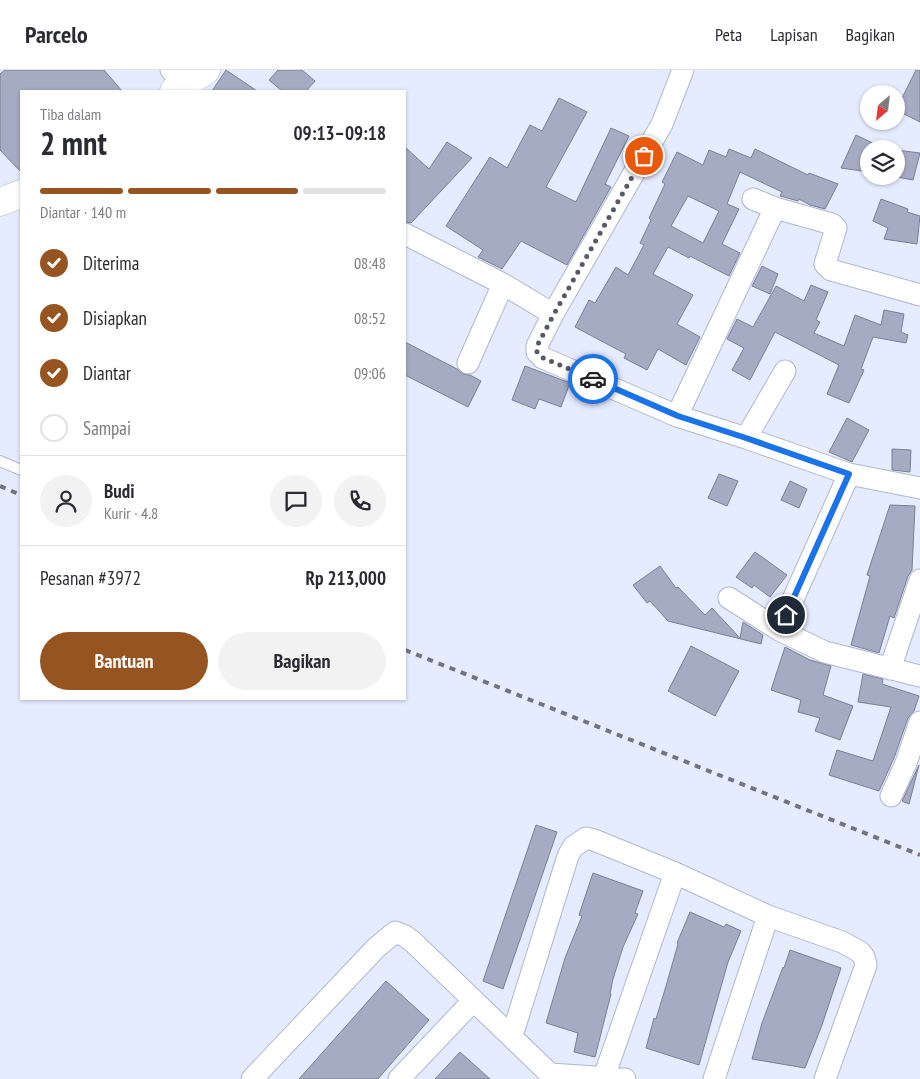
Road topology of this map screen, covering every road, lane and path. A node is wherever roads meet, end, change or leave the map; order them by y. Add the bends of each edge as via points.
1 (683, 70) edge
2 (20, 194) edge
3 (753, 199) dead end
4 (0, 202) edge
5 (774, 208) junction
6 (406, 235) edge
7 (503, 284) junction
8 (920, 295) edge
9 (554, 314) junction
10 (468, 363) dead end
11 (785, 371) dead end
12 (678, 416) junction
13 (746, 438) junction
14 (0, 461) edge
15 (20, 470) edge
16 (849, 474) junction
17 (920, 488) edge
18 (920, 580) edge
19 (729, 598) dead end
20 (786, 615) dead end
21 (890, 669) junction
22 (920, 676) edge
23 (920, 722) edge
24 (913, 765) edge
25 (891, 796) dead end
26 (675, 873) junction
27 (768, 916) junction
28 (474, 1001) junction
29 (512, 1036) junction
30 (548, 1076) edge
31 (604, 1077) junction
32 (252, 1079) edge
33 (399, 1079) edge
34 (625, 1079) edge
35 (714, 1079) edge
36 (825, 1079) edge

1 - 9 street via 662,124
2 - 4 main road
3 - 5 street
5 - 8 street via 832,224 836,228 825,264 831,270
5 - 12 street
6 - 7 street
7 - 9 street
7 - 10 street
9 - 12 street via 537,346 537,352 543,358
11 - 13 street
12 - 13 street
13 - 16 street
14 - 15 lane
16 - 17 street
16 - 20 street
18 - 21 street
19 - 21 street via 779,630 825,652
21 - 22 street
23 - 24 street
24 - 25 street
26 - 27 street
26 - 29 street via 594,840 586,838 573,847
26 - 31 street
27 - 35 street
27 - 36 street via 842,942 864,957 866,965
28 - 29 street
28 - 32 street via 413,942 395,932
28 - 33 street
29 - 30 street
30 - 31 street
31 - 34 street

